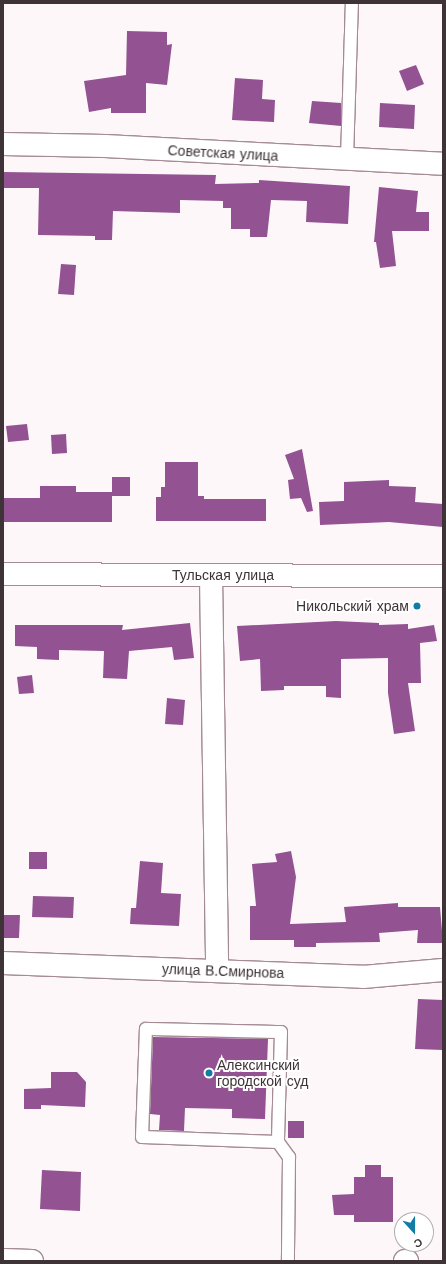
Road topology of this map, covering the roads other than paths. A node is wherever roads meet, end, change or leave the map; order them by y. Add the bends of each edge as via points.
1 (352, 3) edge
2 (3, 144) edge
3 (347, 159) junction
4 (443, 164) edge
5 (3, 574) edge
6 (211, 576) junction
7 (443, 576) edge
8 (3, 963) edge
9 (443, 970) edge
10 (217, 971) junction
11 (278, 1142) junction
12 (3, 1260) edge
13 (32, 1261) edge
14 (288, 1261) edge

1 - 3 lane
2 - 3 street, Советская улица via 105,146
3 - 4 street, Советская улица
5 - 6 street, Тульская улица
6 - 7 street, Тульская улица
6 - 10 street
8 - 10 street, улица В.Смирнова
9 - 10 street, улица В.Смирнова via 363,977
11 - 11 lane via 142,1137 146,1029 281,1032
11 - 14 lane via 289,1157
12 - 13 street

